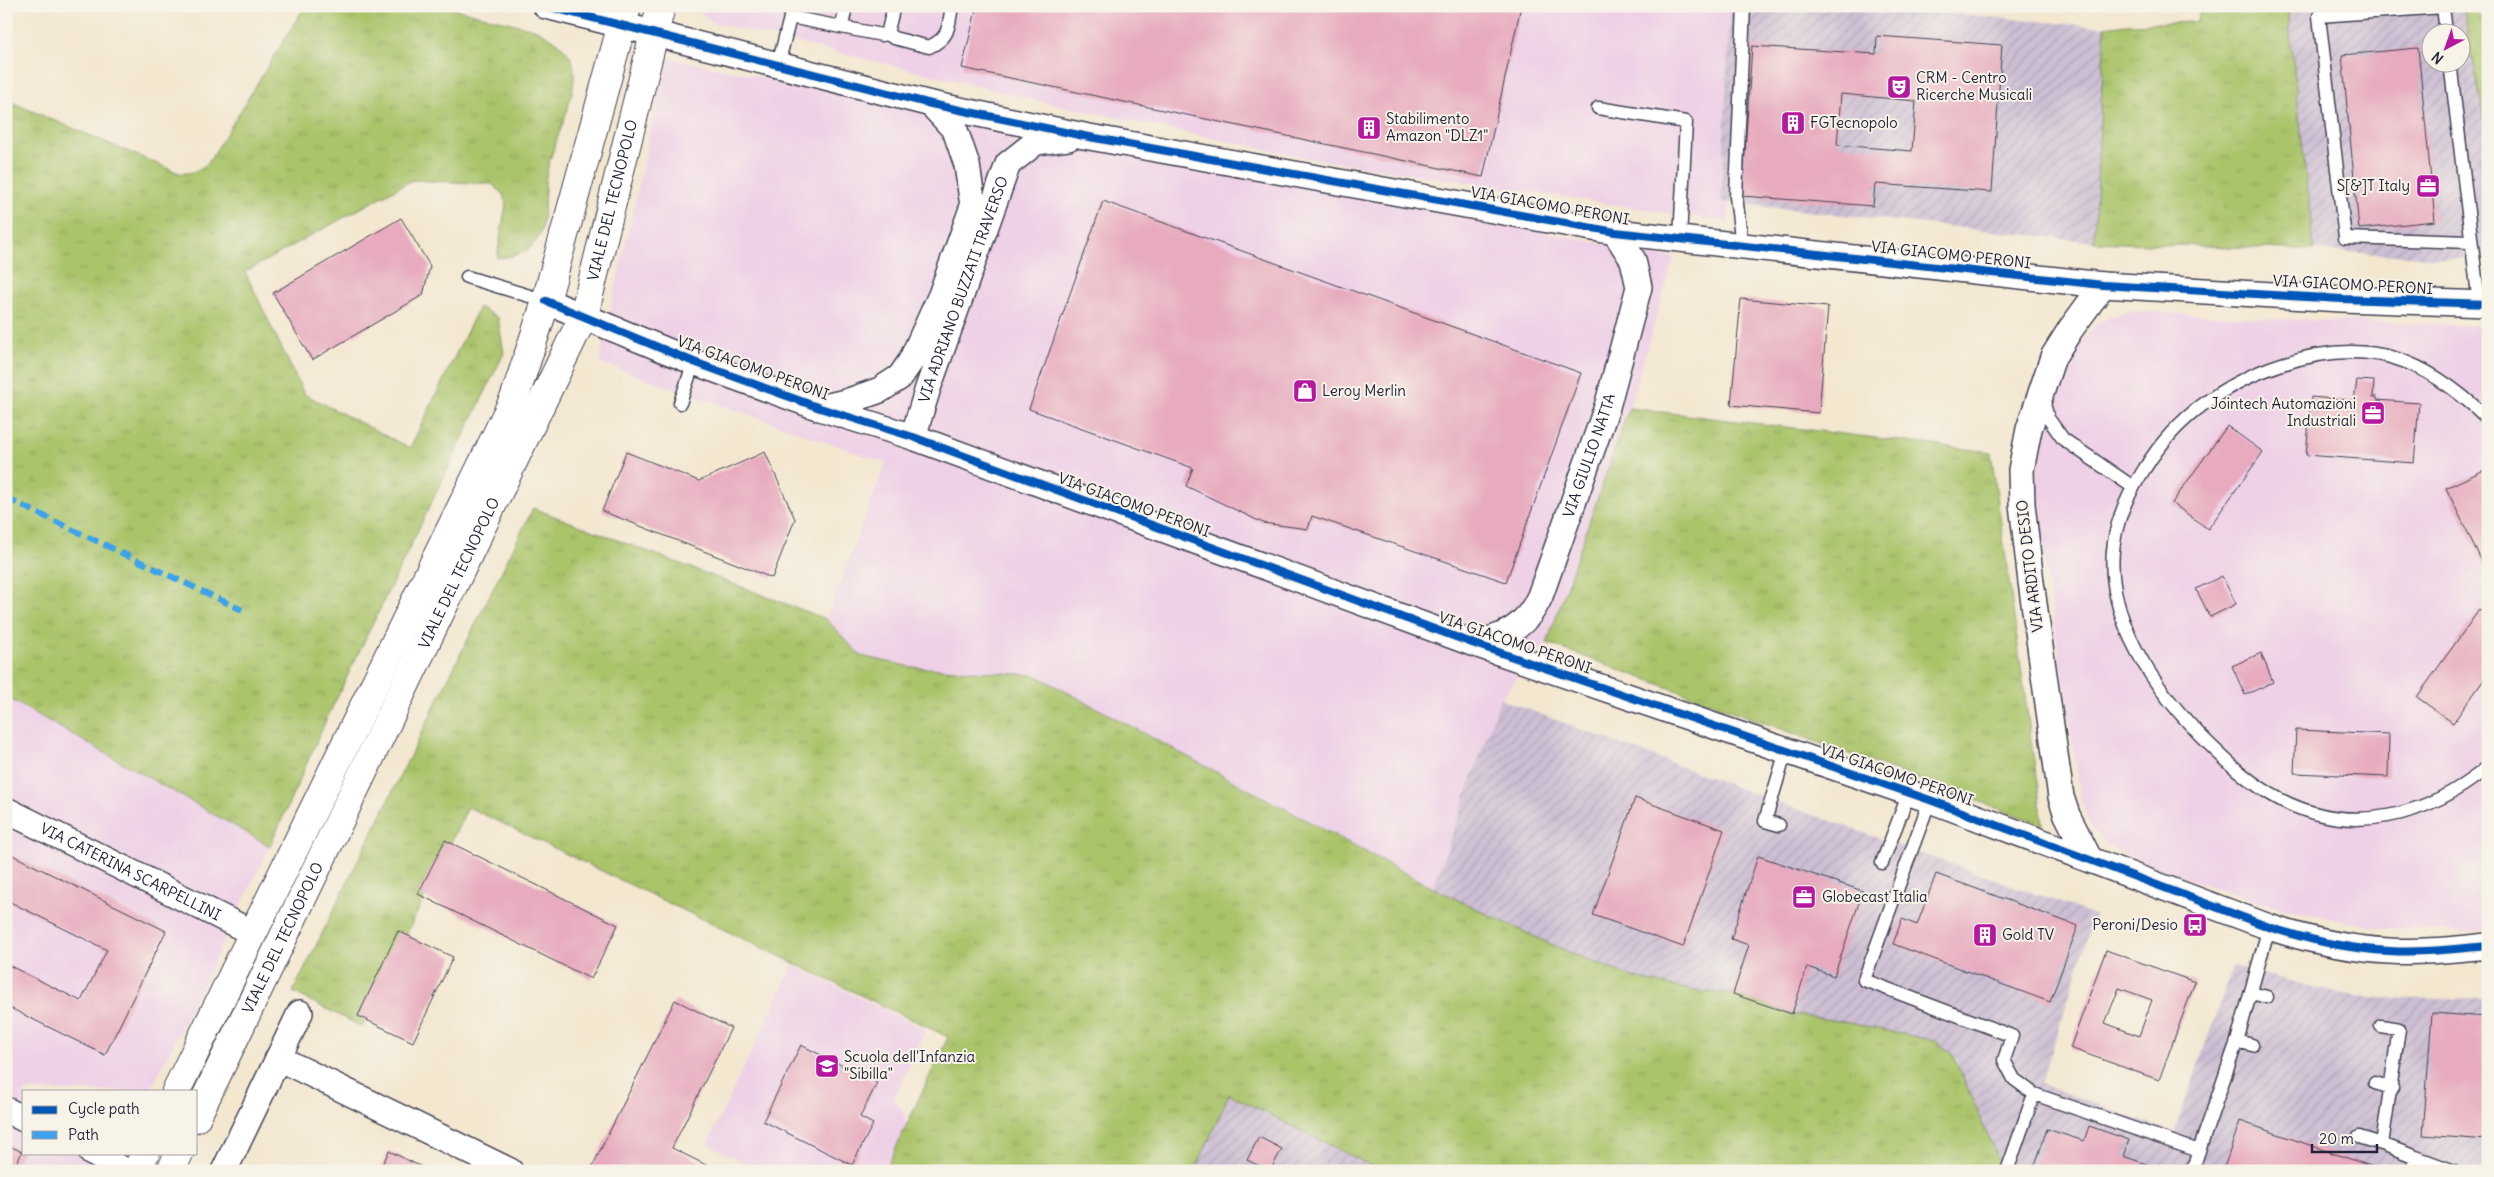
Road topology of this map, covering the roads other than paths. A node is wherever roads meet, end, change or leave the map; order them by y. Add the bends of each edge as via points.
1 (546, 6) edge
2 (661, 6) edge
3 (846, 6) edge
4 (894, 6) edge
5 (952, 6) edge
6 (1744, 6) edge
7 (792, 12) edge
8 (625, 15) edge
9 (2445, 22) edge
10 (842, 26) junction
11 (655, 32) junction
12 (887, 34) junction
13 (778, 65) junction
14 (2451, 72) edge
15 (931, 104) junction
16 (1598, 108) dead end
17 (1084, 136) junction
18 (1615, 232) junction
19 (1680, 239) junction
20 (2472, 242) junction
21 (1742, 246) junction
22 (467, 277) dead end
23 (2103, 285) junction
24 (546, 301) junction
25 (2483, 304) edge
26 (584, 315) junction
27 (694, 362) junction
28 (2040, 392) junction
29 (680, 403) dead end
30 (820, 408) junction
31 (2488, 419) edge
32 (913, 437) junction
33 (2133, 487) junction
34 (1472, 643) junction
35 (1786, 751) junction
36 (2488, 767) edge
37 (1919, 796) junction
38 (6, 810) edge
39 (1778, 825) dead end
40 (2090, 860) junction
41 (1882, 862) dead end
42 (2269, 927) junction
43 (253, 933) junction
44 (2488, 946) edge
45 (2251, 993) junction
46 (2267, 997) dead end
47 (300, 1013) dead end
48 (2381, 1026) dead end
49 (2237, 1041) junction
50 (2252, 1045) dead end
51 (278, 1058) junction
52 (2375, 1083) dead end
53 (2392, 1088) junction
54 (176, 1090) edge
55 (2034, 1094) junction
56 (6, 1110) edge
57 (198, 1114) edge
58 (22, 1117) edge
59 (2359, 1136) dead end
60 (2382, 1144) junction
61 (2199, 1151) junction
62 (94, 1154) edge
63 (145, 1154) edge
64 (179, 1154) edge
65 (2416, 1157) junction
66 (126, 1171) edge
67 (137, 1171) edge
68 (171, 1171) edge
69 (224, 1171) edge
70 (510, 1171) edge
71 (2007, 1171) edge
72 (2192, 1171) edge
73 (2411, 1171) edge
74 (2454, 1171) edge

1 - 8 street, VIA GIACOMO PERONI
2 - 11 main road, VIALE DEL TECNOPOLO
3 - 10 lane
4 - 12 lane
5 - 12 lane via 946,36 929,47
6 - 21 lane via 1736,196
7 - 10 lane
7 - 13 lane
8 - 11 street, VIA GIACOMO PERONI
8 - 24 main road, VIALE DEL TECNOPOLO
9 - 20 lane via 2444,7 2319,16 2345,238
10 - 12 lane
11 - 13 street, VIA GIACOMO PERONI
11 - 26 main road, VIALE DEL TECNOPOLO
13 - 15 street, VIA GIACOMO PERONI
14 - 20 lane
15 - 17 street, VIA GIACOMO PERONI
15 - 30 street, VIA ADRIANO BUZZATI TRAVERSO via 955,130 967,164 973,206 940,295 911,361 900,377 880,390
16 - 19 lane via 1686,122
17 - 18 street, VIA GIACOMO PERONI
17 - 32 street, VIA ADRIANO BUZZATI TRAVERSO via 1036,142 1008,164
18 - 19 street, VIA GIACOMO PERONI
18 - 34 street, VIA GIULIO NATTA via 1633,260 1639,287 1607,407 1532,613 1504,636
19 - 21 street, VIA GIACOMO PERONI
20 - 25 lane
21 - 23 street, VIA GIACOMO PERONI
22 - 24 lane
23 - 25 street, VIA GIACOMO PERONI
23 - 28 street, VIA ARDITO DESIO via 2053,357
24 - 26 street, VIA GIACOMO PERONI
24 - 43 main road, VIALE DEL TECNOPOLO via 514,399
26 - 27 street, VIA GIACOMO PERONI
26 - 57 main road, VIALE DEL TECNOPOLO
27 - 29 lane
27 - 30 street, VIA GIACOMO PERONI
28 - 33 lane via 2048,418 2058,434
28 - 40 street, VIA ARDITO DESIO via 2021,470 2023,514 2061,797
30 - 32 street, VIA GIACOMO PERONI
31 - 33 lane via 2448,384 2408,362 2348,350 2330,351 2245,377 2190,413 2167,436
32 - 34 street, VIA GIACOMO PERONI
33 - 36 lane via 2117,526 2114,552 2116,590 2125,625 2134,649 2152,678 2193,727 2235,769 2280,800 2303,810 2360,819 2410,812 2454,792
34 - 35 street, VIA GIACOMO PERONI
35 - 37 street, VIA GIACOMO PERONI
35 - 39 lane via 1765,821
37 - 40 street, VIA GIACOMO PERONI
37 - 41 lane
37 - 55 lane via 1864,980 2012,1036 2004,1060 2014,1079
38 - 43 street, VIA CATERINA SCARPELLINI
40 - 42 street, VIA GIACOMO PERONI
42 - 44 street, VIA GIACOMO PERONI via 2329,944 2380,950 2424,951
42 - 45 lane
43 - 54 main road, VIALE DEL TECNOPOLO
45 - 46 lane
45 - 49 lane
47 - 51 street
48 - 53 lane via 2399,1029
49 - 50 lane
49 - 61 lane via 2227,1091
51 - 69 street
51 - 70 street
52 - 53 lane
53 - 60 lane
55 - 61 lane
55 - 71 lane
56 - 58 street
59 - 60 lane
60 - 65 lane
61 - 72 lane
62 - 66 street
63 - 67 main road
64 - 68 main road
65 - 73 lane
65 - 74 lane

